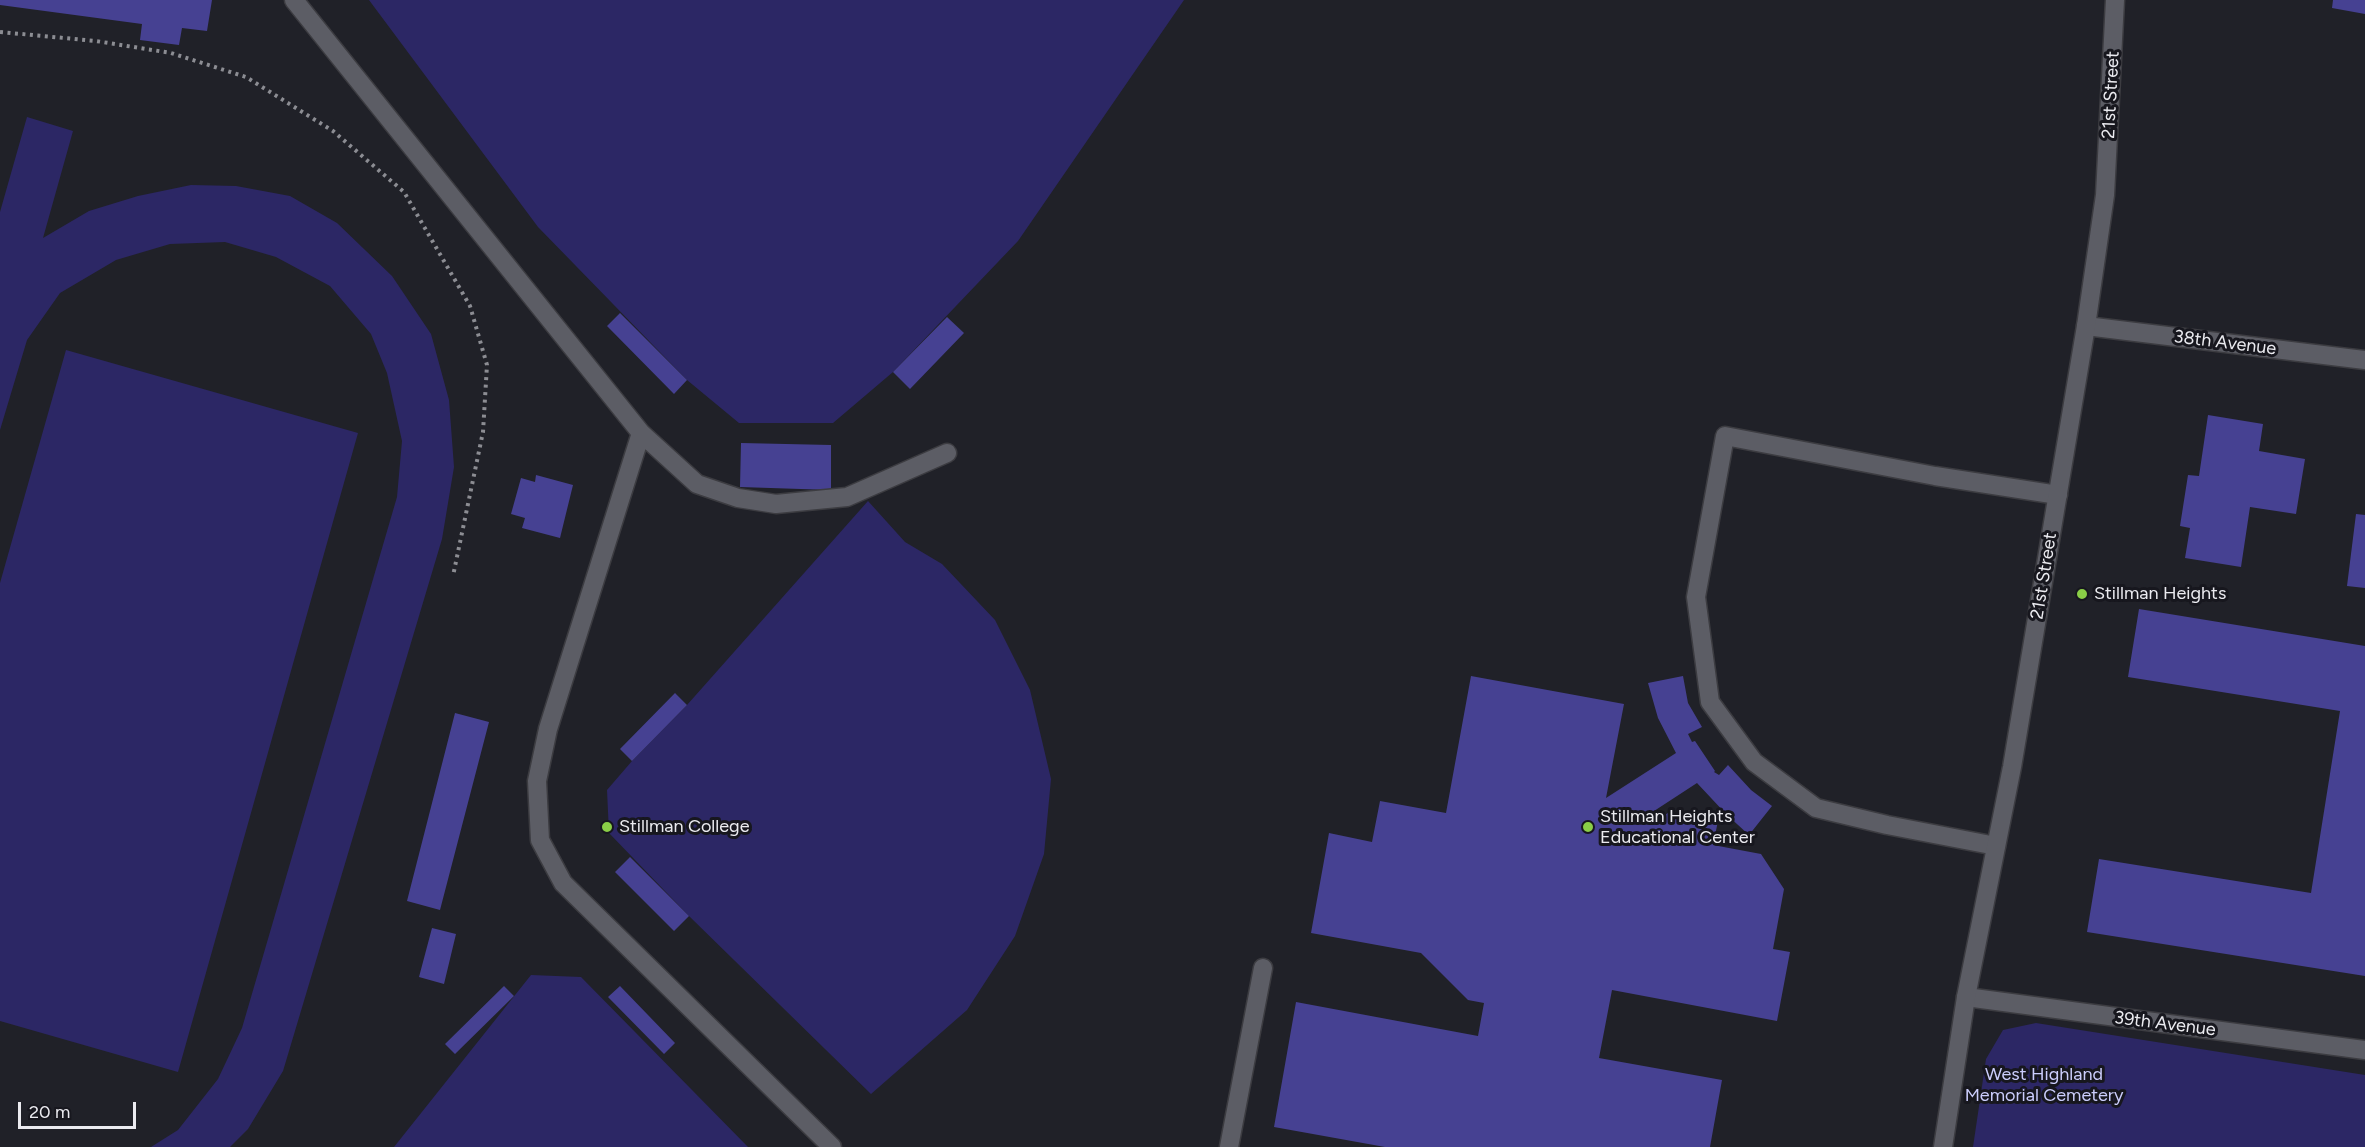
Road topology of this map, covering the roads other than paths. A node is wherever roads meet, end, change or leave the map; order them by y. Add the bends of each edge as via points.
1 (294, 0) edge
2 (2115, 0) edge
3 (2086, 326) junction
4 (2365, 360) edge
5 (641, 434) junction
6 (947, 453) dead end
7 (2058, 495) junction
8 (1996, 846) junction
9 (1263, 968) dead end
10 (1966, 997) junction
11 (2365, 1050) edge
12 (832, 1147) edge
13 (1229, 1147) edge
14 (1942, 1147) edge

1 - 5 street
2 - 3 street, 21st Street via 2105,195
3 - 4 street, 38th Avenue
3 - 7 street, 21st Street
5 - 6 street via 697,484 738,498 776,504 847,497
5 - 12 street via 548,729 537,781 540,840 563,883
7 - 8 street, 21st Street
7 - 8 street via 1725,436 1696,597 1710,702 1754,762 1816,808
8 - 10 street, 21st Street
9 - 13 street
10 - 11 street, 39th Avenue
10 - 14 street, 21st Street

